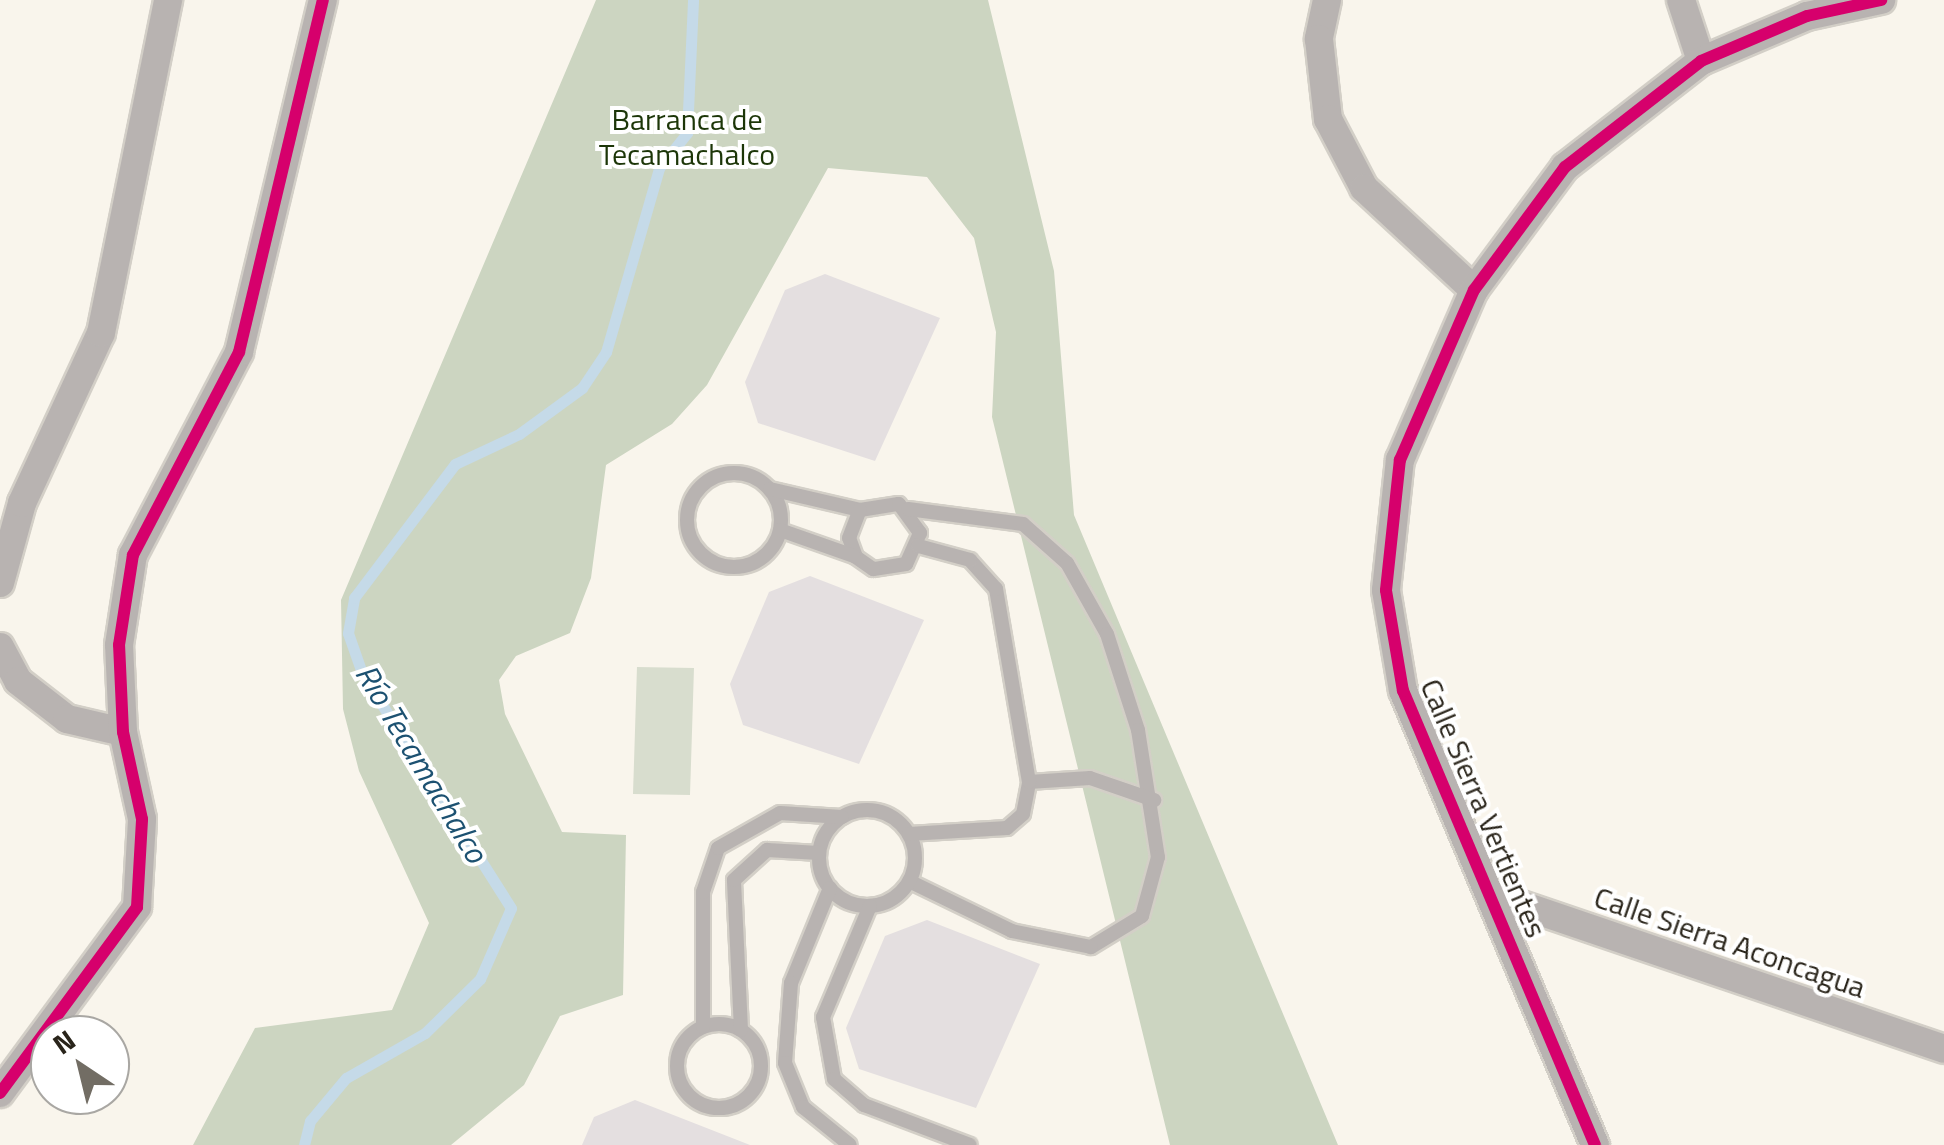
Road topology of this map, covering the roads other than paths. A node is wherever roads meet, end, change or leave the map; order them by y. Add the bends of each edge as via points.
1 (168, 0) edge
2 (323, 0) edge
3 (1327, 0) edge
4 (1681, 0) edge
5 (1881, 0) edge
6 (1701, 60) junction
7 (1474, 290) junction
8 (770, 489) junction
9 (908, 509) junction
10 (860, 510) junction
11 (780, 530) junction
12 (918, 546) junction
13 (856, 557) junction
14 (0, 584) edge
15 (0, 648) edge
16 (123, 732) junction
17 (1029, 782) junction
18 (1154, 800) junction
19 (842, 817) junction
20 (908, 834) junction
21 (819, 854) junction
22 (909, 881) junction
23 (830, 888) junction
24 (1495, 896) junction
25 (870, 906) junction
26 (703, 1027) junction
27 (741, 1030) junction
28 (1944, 1048) edge
29 (0, 1093) edge
30 (850, 1145) edge
31 (970, 1145) edge
32 (1595, 1145) edge

1 - 14 street via 101,333 22,503
2 - 16 street via 239,352 132,555 119,645
3 - 7 street via 1319,40 1328,119 1364,188
4 - 6 street
5 - 6 street, Calle Sierra Vertientes via 1807,16
6 - 7 street, Calle Sierra Vertientes via 1566,167
7 - 24 street, Calle Sierra Vertientes via 1400,460 1386,590 1404,691
8 - 10 lane
8 - 11 lane
8 - 11 lane via 745,474 716,477 694,496 688,524 699,551 739,567 766,555
9 - 10 lane via 879,501
9 - 12 lane
9 - 18 lane via 1023,524 1066,563 1107,634
10 - 13 lane via 849,538
11 - 13 lane
12 - 13 lane via 896,569
12 - 17 lane via 970,560 996,589
15 - 16 street via 18,681 66,719
16 - 29 street via 142,820 136,907
17 - 18 lane via 1090,778
17 - 20 lane via 1023,814 1008,828
18 - 22 lane via 1154,890 1128,931 1101,944 1012,931
19 - 20 lane via 886,814
19 - 21 lane
19 - 26 lane via 780,813 718,848 703,892
20 - 22 lane
21 - 23 lane
21 - 27 lane via 768,850 734,880
22 - 25 lane
23 - 25 lane
23 - 30 lane via 791,984 785,1063 803,1107
24 - 28 street, Calle Sierra Aconcagua
24 - 32 street, Calle Sierra Vertientes
25 - 31 lane via 823,1017 834,1079 864,1105
26 - 27 lane
26 - 27 lane via 680,1049 679,1080 716,1108 746,1099 761,1071

